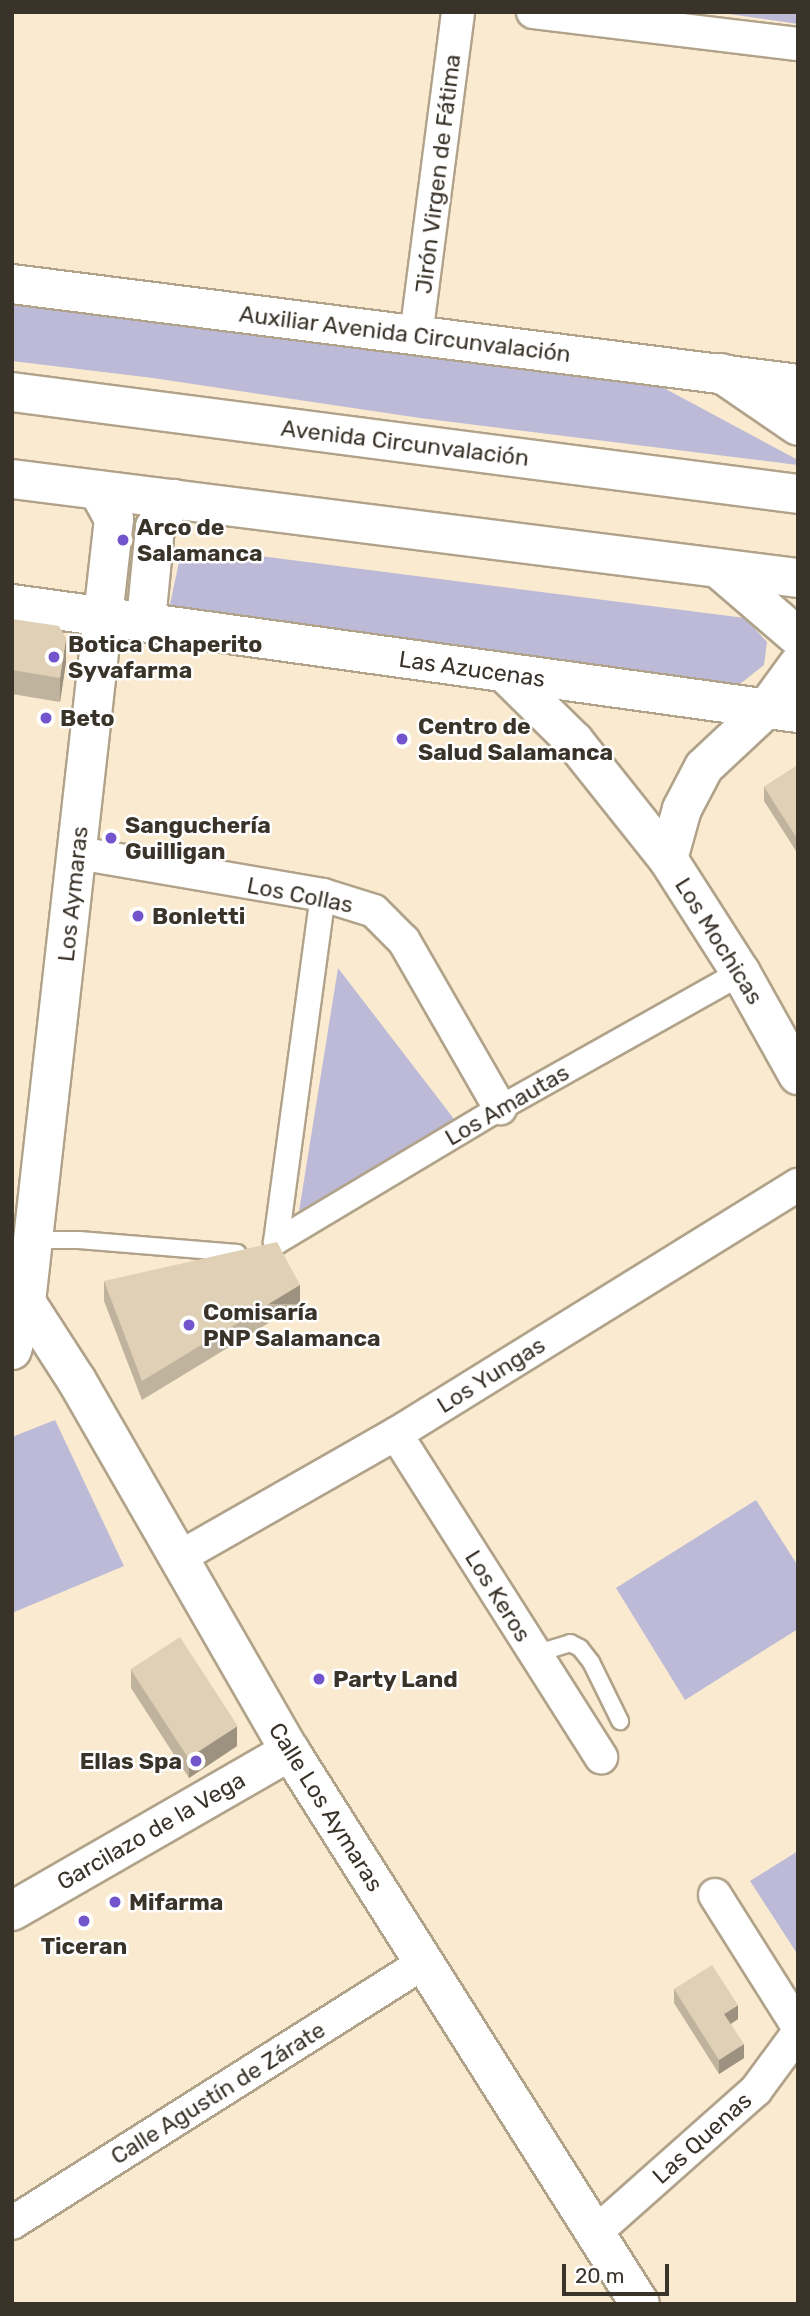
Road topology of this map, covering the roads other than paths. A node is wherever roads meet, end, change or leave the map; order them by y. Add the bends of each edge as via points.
1 (458, 12) edge
2 (533, 12) edge
3 (798, 44) edge
4 (12, 284) edge
5 (416, 336) junction
6 (721, 373) junction
7 (798, 384) edge
8 (12, 392) edge
9 (798, 426) edge
10 (12, 479) edge
11 (98, 490) junction
12 (798, 495) edge
13 (174, 499) junction
14 (719, 569) junction
15 (798, 578) edge
16 (12, 604) edge
17 (104, 617) junction
18 (146, 621) junction
19 (798, 636) edge
20 (798, 665) edge
21 (507, 675) junction
22 (782, 711) edge
23 (78, 853) junction
24 (668, 859) junction
25 (323, 895) junction
26 (741, 973) junction
27 (798, 1075) edge
28 (500, 1108) junction
29 (798, 1185) edge
30 (33, 1241) junction
31 (237, 1253) edge
32 (26, 1302) junction
33 (12, 1350) edge
34 (396, 1434) junction
35 (180, 1557) junction
36 (535, 1654) junction
37 (620, 1721) dead end
38 (290, 1751) junction
39 (601, 1757) dead end
40 (715, 1895) dead end
41 (12, 1911) edge
42 (423, 1963) junction
43 (798, 2026) edge
44 (798, 2033) edge
45 (12, 2223) edge
46 (596, 2233) junction
47 (640, 2304) edge

1 - 5 street, Jirón Virgen de Fátima
2 - 3 street
4 - 5 main road, Auxiliar Avenida Circunvalación
5 - 6 main road, Auxiliar Avenida Circunvalación
6 - 7 main road, Auxiliar Avenida Circunvalación
6 - 9 main road
8 - 12 main road, Avenida Circunvalación
10 - 11 main road
11 - 13 main road
11 - 17 main road, Los Aymaras via 114,519
13 - 14 main road
13 - 18 main road via 155,527
14 - 15 main road
14 - 19 main road
16 - 17 main road, Las Azucenas
17 - 18 main road, Las Azucenas
17 - 23 main road, Los Aymaras
18 - 21 main road, Las Azucenas
20 - 22 main road, Los Mochicas
21 - 22 main road, Las Azucenas
21 - 24 main road via 574,741
22 - 24 main road, Los Mochicas via 704,767 682,809
23 - 25 street, Los Collas
23 - 30 main road, Los Aymaras
24 - 26 main road, Los Mochicas
25 - 28 street, Los Collas via 374,911 404,941
25 - 28 street, Los Amautas via 276,1242
26 - 27 main road, Los Mochicas
26 - 28 street, Los Amautas
29 - 34 street, Los Yungas
30 - 31 lane via 79,1240
30 - 32 main road, Los Aymaras
32 - 33 main road, Los Aymaras
32 - 35 main road, Calle Los Aymaras
34 - 35 street, Los Yungas
34 - 36 street, Los Keros
35 - 38 main road, Calle Los Aymaras
36 - 37 lane via 570,1643 580,1648
36 - 39 street, Los Keros
38 - 41 main road, Garcilazo de la Vega
38 - 42 main road, Calle Los Aymaras
40 - 43 street
42 - 45 street, Calle Agustín de Zárate
42 - 46 main road, Calle Los Aymaras
44 - 46 street, Las Quenas via 756,2090
46 - 47 main road, Calle Los Aymaras

